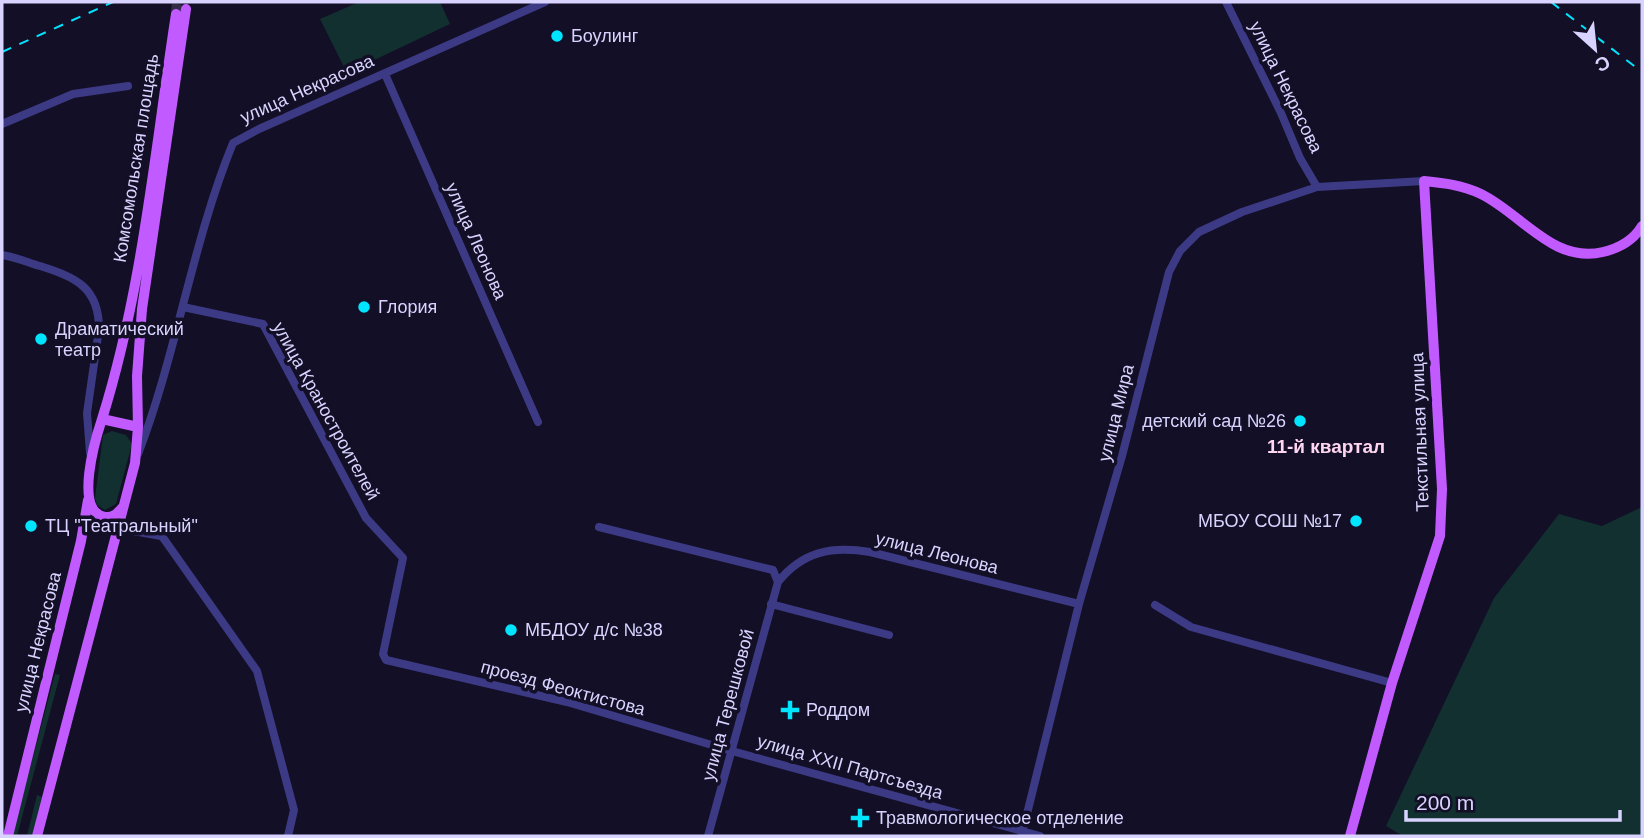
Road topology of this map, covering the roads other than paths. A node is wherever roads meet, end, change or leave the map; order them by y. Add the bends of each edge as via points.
1 (545, 2) edge
2 (1226, 2) edge
3 (385, 74) junction
4 (128, 86) dead end
5 (2, 124) edge
6 (1424, 181) junction
7 (1317, 187) junction
8 (1642, 226) edge
9 (3, 254) edge
10 (130, 307) joint
11 (183, 307) junction
12 (87, 413) junction
13 (102, 419) junction
14 (151, 421) junction
15 (538, 422) dead end
16 (138, 427) junction
17 (90, 463) junction
18 (135, 464) junction
19 (88, 497) junction
20 (123, 507) junction
21 (599, 527) dead end
22 (117, 528) junction
23 (778, 582) junction
24 (771, 604) junction
25 (1079, 604) junction
26 (1155, 606) dead end
27 (889, 635) dead end
28 (386, 660) joint
29 (1392, 683) junction
30 (732, 751) junction
31 (1022, 834) edge
32 (8, 836) edge
33 (37, 836) edge
34 (288, 836) edge
35 (708, 836) edge
36 (1040, 836) edge
37 (1350, 836) edge

1 - 3 street, улица Некрасова
2 - 7 street, улица Некрасова
3 - 11 street, улица Некрасова via 233,143
3 - 15 street, улица Леонова
4 - 5 street via 73,94
6 - 7 street, улица Мира
6 - 8 main road via 1462,185 1484,195 1552,246 1569,252 1609,250 1631,240
6 - 29 main road, Текстильная улица via 1442,489 1440,536
7 - 25 street, улица Мира via 1219,222 1199,232 1180,251 1169,272
9 - 12 street via 73,277 94,301 99,329
10 - 13 main road, улица Некрасова
10 - 16 main road, Комсомольская площадь via 181,11 142,309
11 - 14 street, улица Некрасова
11 - 28 street, улица Краностроителей via 263,324 366,519 403,558 383,654
12 - 13 street
12 - 17 street
13 - 16 main road
13 - 17 main road, улица Некрасова
14 - 16 street
14 - 18 street, улица Некрасова
16 - 18 main road
17 - 19 main road, улица Некрасова
18 - 20 main road
19 - 20 main road via 103,517 113,516
19 - 32 main road, улица Некрасова
20 - 22 main road
21 - 23 street via 773,570
22 - 33 main road
22 - 34 street via 164,539 257,671 294,810
23 - 24 street, улица Терешковой
23 - 25 street, улица Леонова via 801,559 855,550
24 - 27 street
24 - 30 street, улица Терешковой
25 - 31 street, улица Мира
26 - 29 street via 1191,627
28 - 30 street, проезд Феоктистова via 567,702
29 - 37 main road, Текстильная улица
30 - 31 street, улица XXII Партсъезда
30 - 35 street, улица Терешковой
31 - 36 street, улица XXII Партсъезда

